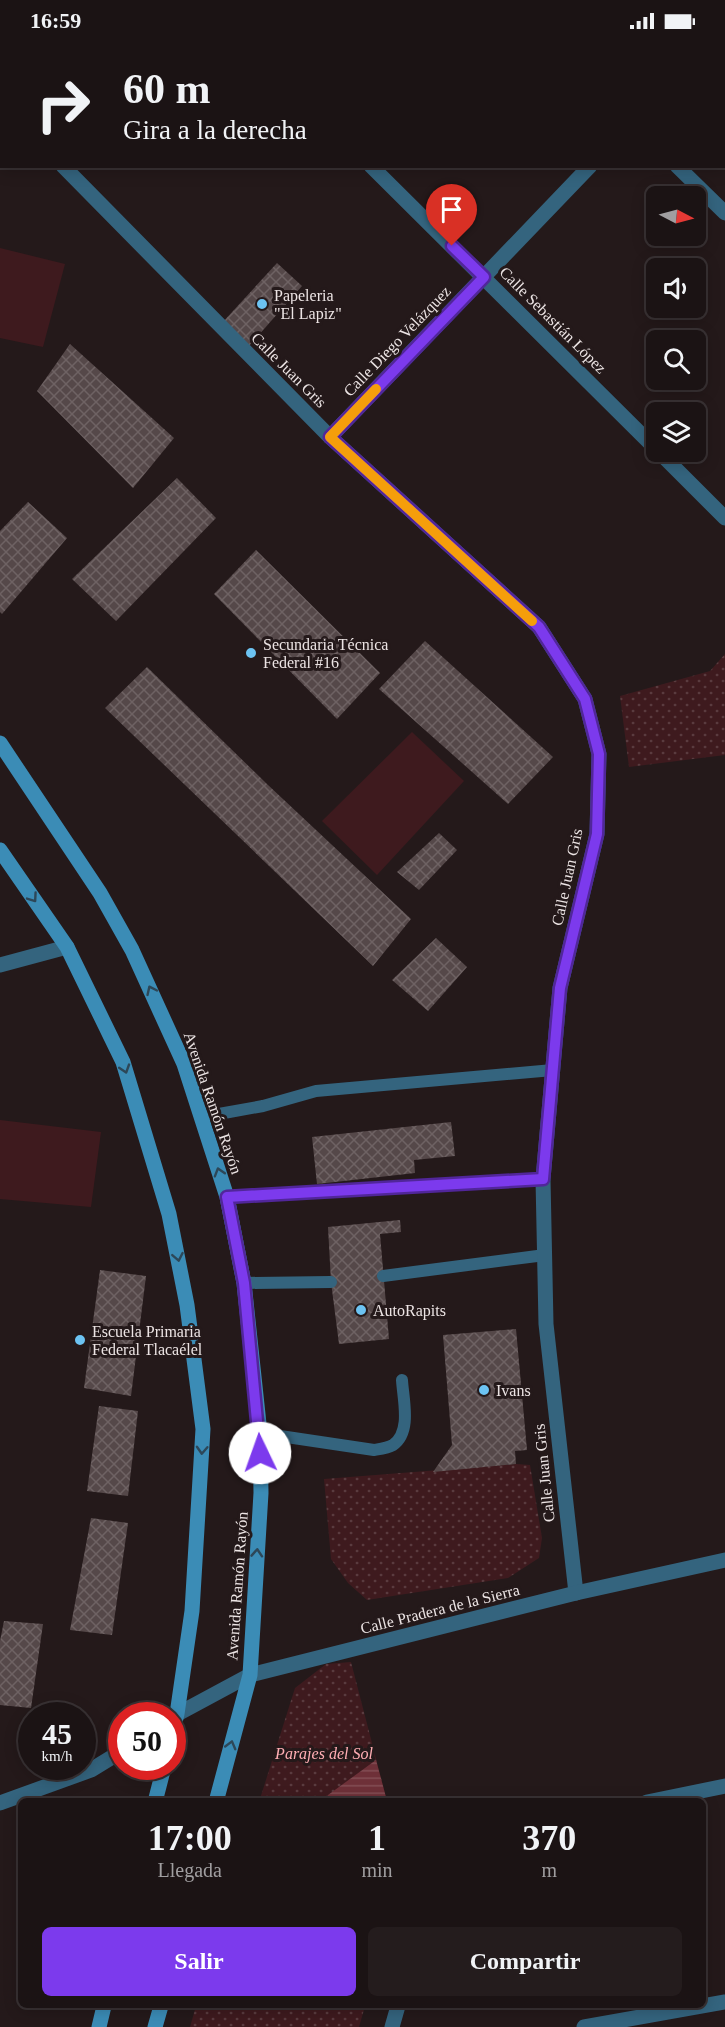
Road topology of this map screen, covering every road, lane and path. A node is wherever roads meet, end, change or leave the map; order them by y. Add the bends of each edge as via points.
1 (65, 168) edge
2 (373, 168) edge
3 (588, 168) edge
4 (680, 168) edge
5 (725, 213) edge
6 (484, 277) junction
7 (330, 437) junction
8 (646, 439) edge
9 (669, 462) edge
10 (725, 518) edge
11 (0, 743) edge
12 (0, 850) edge
13 (67, 947) junction
14 (0, 965) edge
15 (553, 1070) junction
16 (202, 1117) junction
17 (543, 1179) junction
18 (227, 1197) junction
19 (544, 1255) junction
20 (383, 1276) dead end
21 (331, 1282) dead end
22 (244, 1283) junction
23 (402, 1380) dead end
24 (260, 1433) junction
25 (725, 1560) edge
26 (576, 1593) junction
27 (250, 1675) junction
28 (177, 1702) edge
29 (186, 1709) edge
30 (108, 1759) edge
31 (161, 1780) edge
32 (725, 1786) edge
33 (156, 1798) edge
34 (217, 1798) edge
35 (666, 1798) edge
36 (0, 1803) edge
37 (725, 2002) edge
38 (706, 2006) edge
39 (104, 2008) edge
40 (160, 2008) edge
41 (397, 2008) edge
42 (696, 2008) edge
43 (625, 2023) edge
44 (99, 2027) edge
45 (155, 2027) edge
46 (392, 2027) edge
47 (584, 2027) edge

1 - 7 street, Calle Juan Gris
2 - 6 street, Calle Sebastián López
3 - 6 street, Calle Diego Velázquez
4 - 5 street
6 - 7 street, Calle Diego Velázquez
6 - 8 street, Calle Sebastián López
7 - 15 street, Calle Juan Gris via 539,627 585,699 599,754 597,834 560,988
9 - 10 street, Calle Sebastián López
16 -> 11 main road, Avenida Ramón Rayón via 184,1064 132,950 100,893
12 -> 13 main road
13 - 14 street
13 -> 28 main road via 123,1062 169,1214 187,1305 203,1429 192,1611
15 - 16 lane via 316,1091
15 - 17 street, Calle Juan Gris
18 -> 16 main road, Avenida Ramón Rayón
17 - 18 lane
17 - 19 street, Calle Juan Gris
18 - 22 main road, Avenida Ramón Rayón
19 - 20 lane
19 - 26 street, Calle Juan Gris via 546,1324
21 - 22 lane
22 - 24 main road, Avenida Ramón Rayón
23 - 24 lane via 405,1423 392,1446 374,1450
27 -> 24 main road, Avenida Ramón Rayón via 261,1493
25 - 26 street, Calle Pradera de la Sierra
26 - 27 street, Calle Pradera de la Sierra
27 - 29 street, Calle Pradera de la Sierra
34 -> 27 main road, Avenida Ramón Rayón
30 - 36 street via 91,1770
31 - 33 main road
32 - 35 street
37 - 38 street
39 - 44 main road
40 - 45 main road
41 - 46 street
42 - 43 street
43 - 47 street

